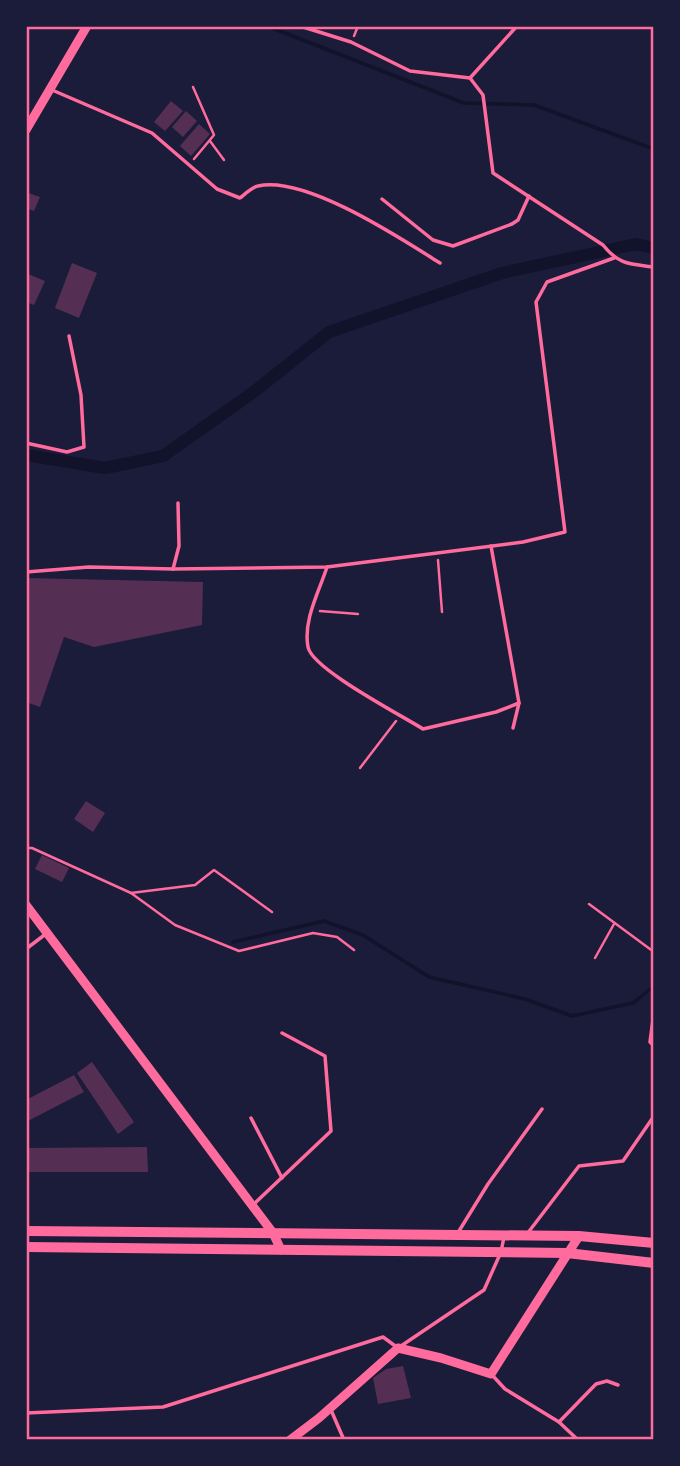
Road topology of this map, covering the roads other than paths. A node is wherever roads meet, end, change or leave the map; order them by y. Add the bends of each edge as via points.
1 (87, 26) edge
2 (300, 26) edge
3 (517, 26) edge
4 (471, 78) junction
5 (50, 89) junction
6 (26, 130) edge
7 (529, 197) junction
8 (382, 199) dead end
9 (614, 258) junction
10 (440, 263) dead end
11 (654, 267) edge
12 (69, 336) dead end
13 (26, 443) edge
14 (178, 503) dead end
15 (491, 547) junction
16 (327, 567) junction
17 (173, 569) junction
18 (26, 572) edge
19 (519, 703) junction
20 (513, 728) dead end
21 (26, 905) edge
22 (47, 933) junction
23 (26, 949) edge
24 (654, 1012) edge
25 (282, 1033) dead end
26 (654, 1046) edge
27 (542, 1109) dead end
28 (654, 1116) edge
29 (251, 1118) dead end
30 (282, 1178) junction
31 (252, 1205) junction
32 (26, 1231) edge
33 (273, 1233) junction
34 (457, 1234) junction
35 (504, 1235) junction
36 (526, 1236) junction
37 (579, 1236) junction
38 (654, 1243) edge
39 (26, 1247) edge
40 (281, 1250) junction
41 (457, 1252) junction
42 (501, 1252) junction
43 (567, 1253) junction
44 (654, 1263) edge
45 (398, 1348) junction
46 (491, 1374) junction
47 (618, 1385) dead end
48 (331, 1408) junction
49 (26, 1413) edge
50 (559, 1422) junction
51 (290, 1440) edge
52 (344, 1440) edge
53 (578, 1440) edge

1 - 5 street
2 - 4 lane via 351,42 410,71
3 - 4 lane
4 - 7 lane via 483,94 493,173
5 - 6 street
5 - 10 lane via 152,133 217,188 240,198 256,186 280,185 331,200
7 - 8 lane via 512,224 453,246 433,240
7 - 9 lane via 603,245
9 - 11 lane
9 - 15 lane via 547,282 536,302 565,532
12 - 13 lane via 81,395 83,447 67,452
14 - 17 lane via 179,546
15 - 16 lane
15 - 19 lane
16 - 17 lane
16 - 19 lane via 309,617 308,649 362,694 423,729
17 - 18 lane via 89,567
19 - 20 lane
21 - 22 street
22 - 23 lane
22 - 31 street
24 - 26 lane via 650,1042
25 - 30 lane via 325,1056 331,1131
27 - 34 lane
28 - 36 lane via 623,1161 579,1166
29 - 30 lane
30 - 31 lane
31 - 33 street
32 - 33 main road
33 - 34 main road
33 - 40 street
34 - 35 main road
34 - 41 lane
35 - 36 main road
35 - 42 lane
36 - 37 main road
37 - 38 main road
37 - 43 street
39 - 40 main road
40 - 41 main road
41 - 42 main road
42 - 43 main road
42 - 45 lane via 484,1290
43 - 44 main road
43 - 46 street
45 - 46 street
45 - 48 street
45 - 49 lane via 383,1337 163,1407
46 - 50 lane via 505,1389
47 - 50 lane via 596,1384
48 - 51 street
48 - 52 lane
50 - 53 lane

